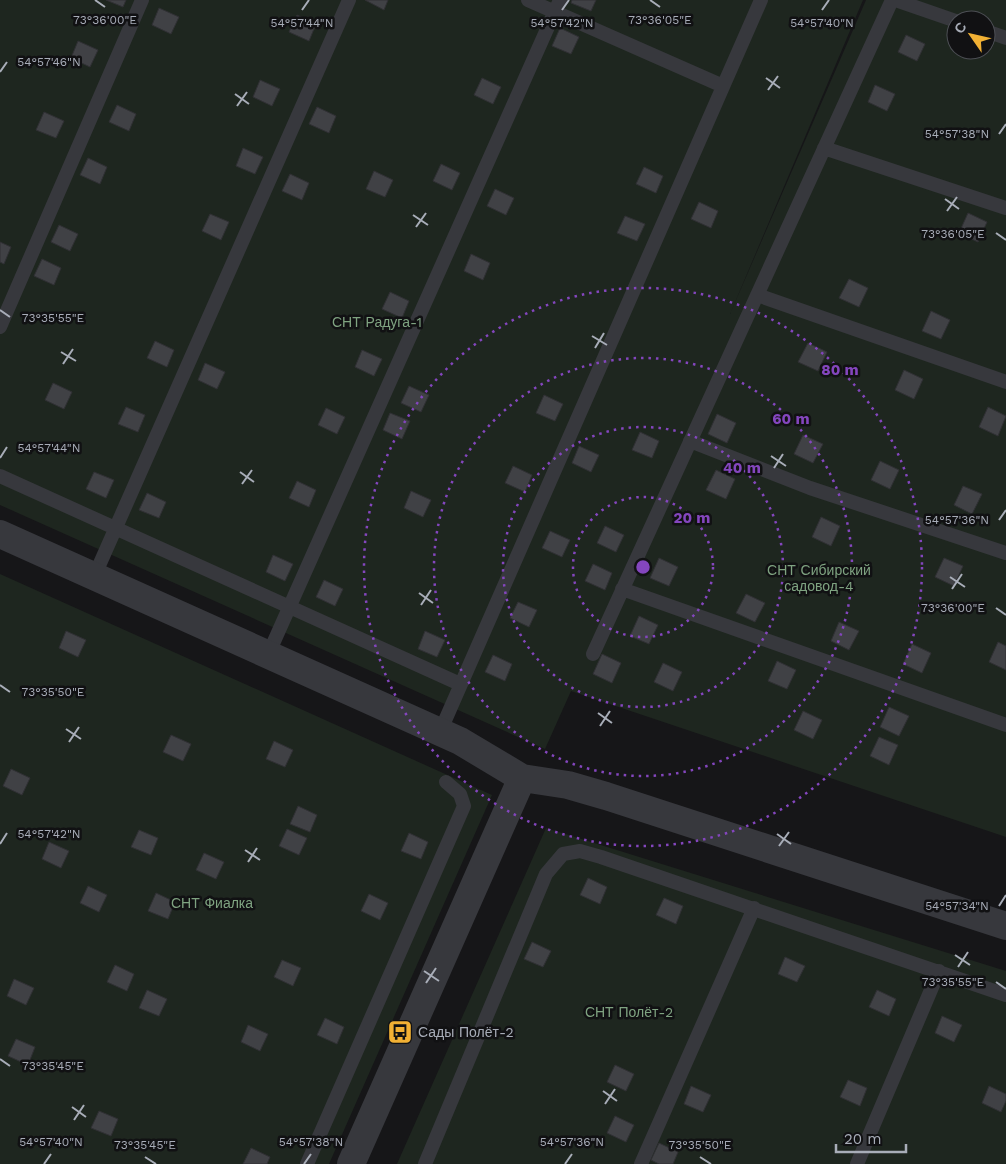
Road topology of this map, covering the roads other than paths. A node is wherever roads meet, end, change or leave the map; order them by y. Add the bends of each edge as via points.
1 (142, 0) edge
2 (349, 0) edge
3 (528, 0) edge
4 (761, 0) edge
5 (893, 0) edge
6 (557, 6) edge
7 (946, 18) edge
8 (723, 86) junction
9 (824, 148) junction
10 (1006, 208) edge
11 (757, 295) junction
12 (0, 327) edge
13 (1006, 382) edge
14 (690, 441) junction
15 (0, 476) edge
16 (116, 528) junction
17 (0, 534) edge
18 (1006, 553) edge
19 (94, 577) junction
20 (622, 589) junction
21 (289, 607) junction
22 (592, 654) dead end
23 (268, 655) junction
24 (460, 684) junction
25 (1006, 725) edge
26 (440, 732) junction
27 (522, 778) junction
28 (446, 782) dead end
29 (754, 908) junction
30 (1006, 926) edge
31 (939, 971) junction
32 (1006, 995) edge
33 (307, 1164) edge
34 (351, 1164) edge
35 (425, 1164) edge
36 (641, 1164) edge
37 (856, 1164) edge

1 - 12 lane
2 - 16 lane
3 - 6 lane
4 - 8 lane
5 - 7 lane
5 - 9 lane
6 - 8 lane
6 - 21 lane
8 - 24 lane
9 - 10 lane
9 - 11 lane
11 - 13 lane
11 - 14 lane
14 - 18 lane via 810,488
14 - 20 lane
15 - 16 lane
16 - 19 lane
16 - 21 lane
17 - 19 street
19 - 23 street
20 - 22 lane
20 - 25 lane
21 - 23 lane
21 - 24 lane
23 - 26 street
24 - 26 lane
26 - 27 street
27 - 30 street via 568,785 606,796
27 - 34 street
28 - 33 lane via 460,794 464,806
29 - 31 lane
29 - 35 lane via 601,857 580,852 563,854 546,874
29 - 36 lane
31 - 32 lane
31 - 37 lane

